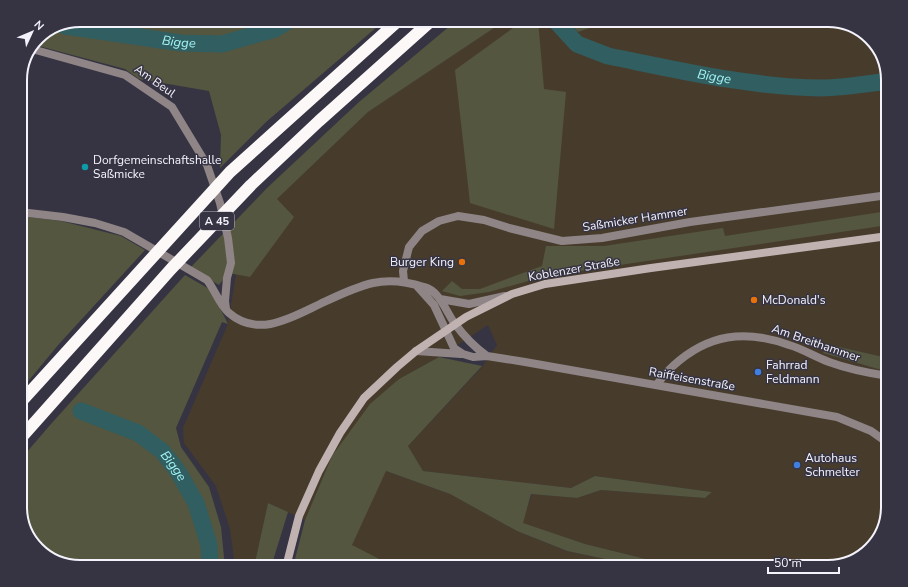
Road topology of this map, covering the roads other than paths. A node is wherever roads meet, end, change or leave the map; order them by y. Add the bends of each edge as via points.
1 (391, 27) edge
2 (424, 27) edge
3 (43, 52) edge
4 (881, 196) edge
5 (27, 213) edge
6 (881, 237) edge
7 (404, 282) junction
8 (417, 286) junction
9 (512, 294) junction
10 (440, 299) junction
11 (228, 312) junction
12 (455, 324) junction
13 (445, 330) junction
14 (416, 351) junction
15 (463, 354) junction
16 (487, 356) junction
17 (881, 375) edge
18 (657, 384) junction
19 (27, 395) edge
20 (27, 431) edge
21 (881, 438) edge
22 (288, 560) edge

1 - 19 highway, A 45 via 230,172
2 - 20 highway, A 45 via 251,185 171,269
3 - 11 street, Am Beul via 124,75 172,107 207,165 220,203 231,263 226,293
4 - 7 street, Saßmicker Hammer via 690,222 602,238 562,241 484,220 458,216 439,221 422,231 409,247 403,271
5 - 11 street via 95,223 124,232 207,280
6 - 9 main road, Koblenzer Straße via 568,280
7 - 8 street
7 - 11 street via 388,280 360,287 288,320 268,324 245,322
8 - 10 street via 425,287
8 - 13 street via 434,306
9 - 10 street via 469,304
9 - 12 main road, Koblenzer Straße
10 - 12 street
12 - 13 main road, Koblenzer Straße
12 - 16 street, Raiffeisenstraße via 474,347
13 - 14 main road, Koblenzer Straße
13 - 15 street via 454,348
14 - 15 street, Raiffeisenstraße
14 - 22 main road, Koblenzer Straße via 364,398 340,433 319,470 299,516
15 - 16 street, Raiffeisenstraße via 473,357
16 - 18 street, Raiffeisenstraße
17 - 18 street, Am Breithammer via 828,362 790,345 760,336 736,336 714,340 691,352 672,367
18 - 21 street, Raiffeisenstraße via 837,417 871,431

